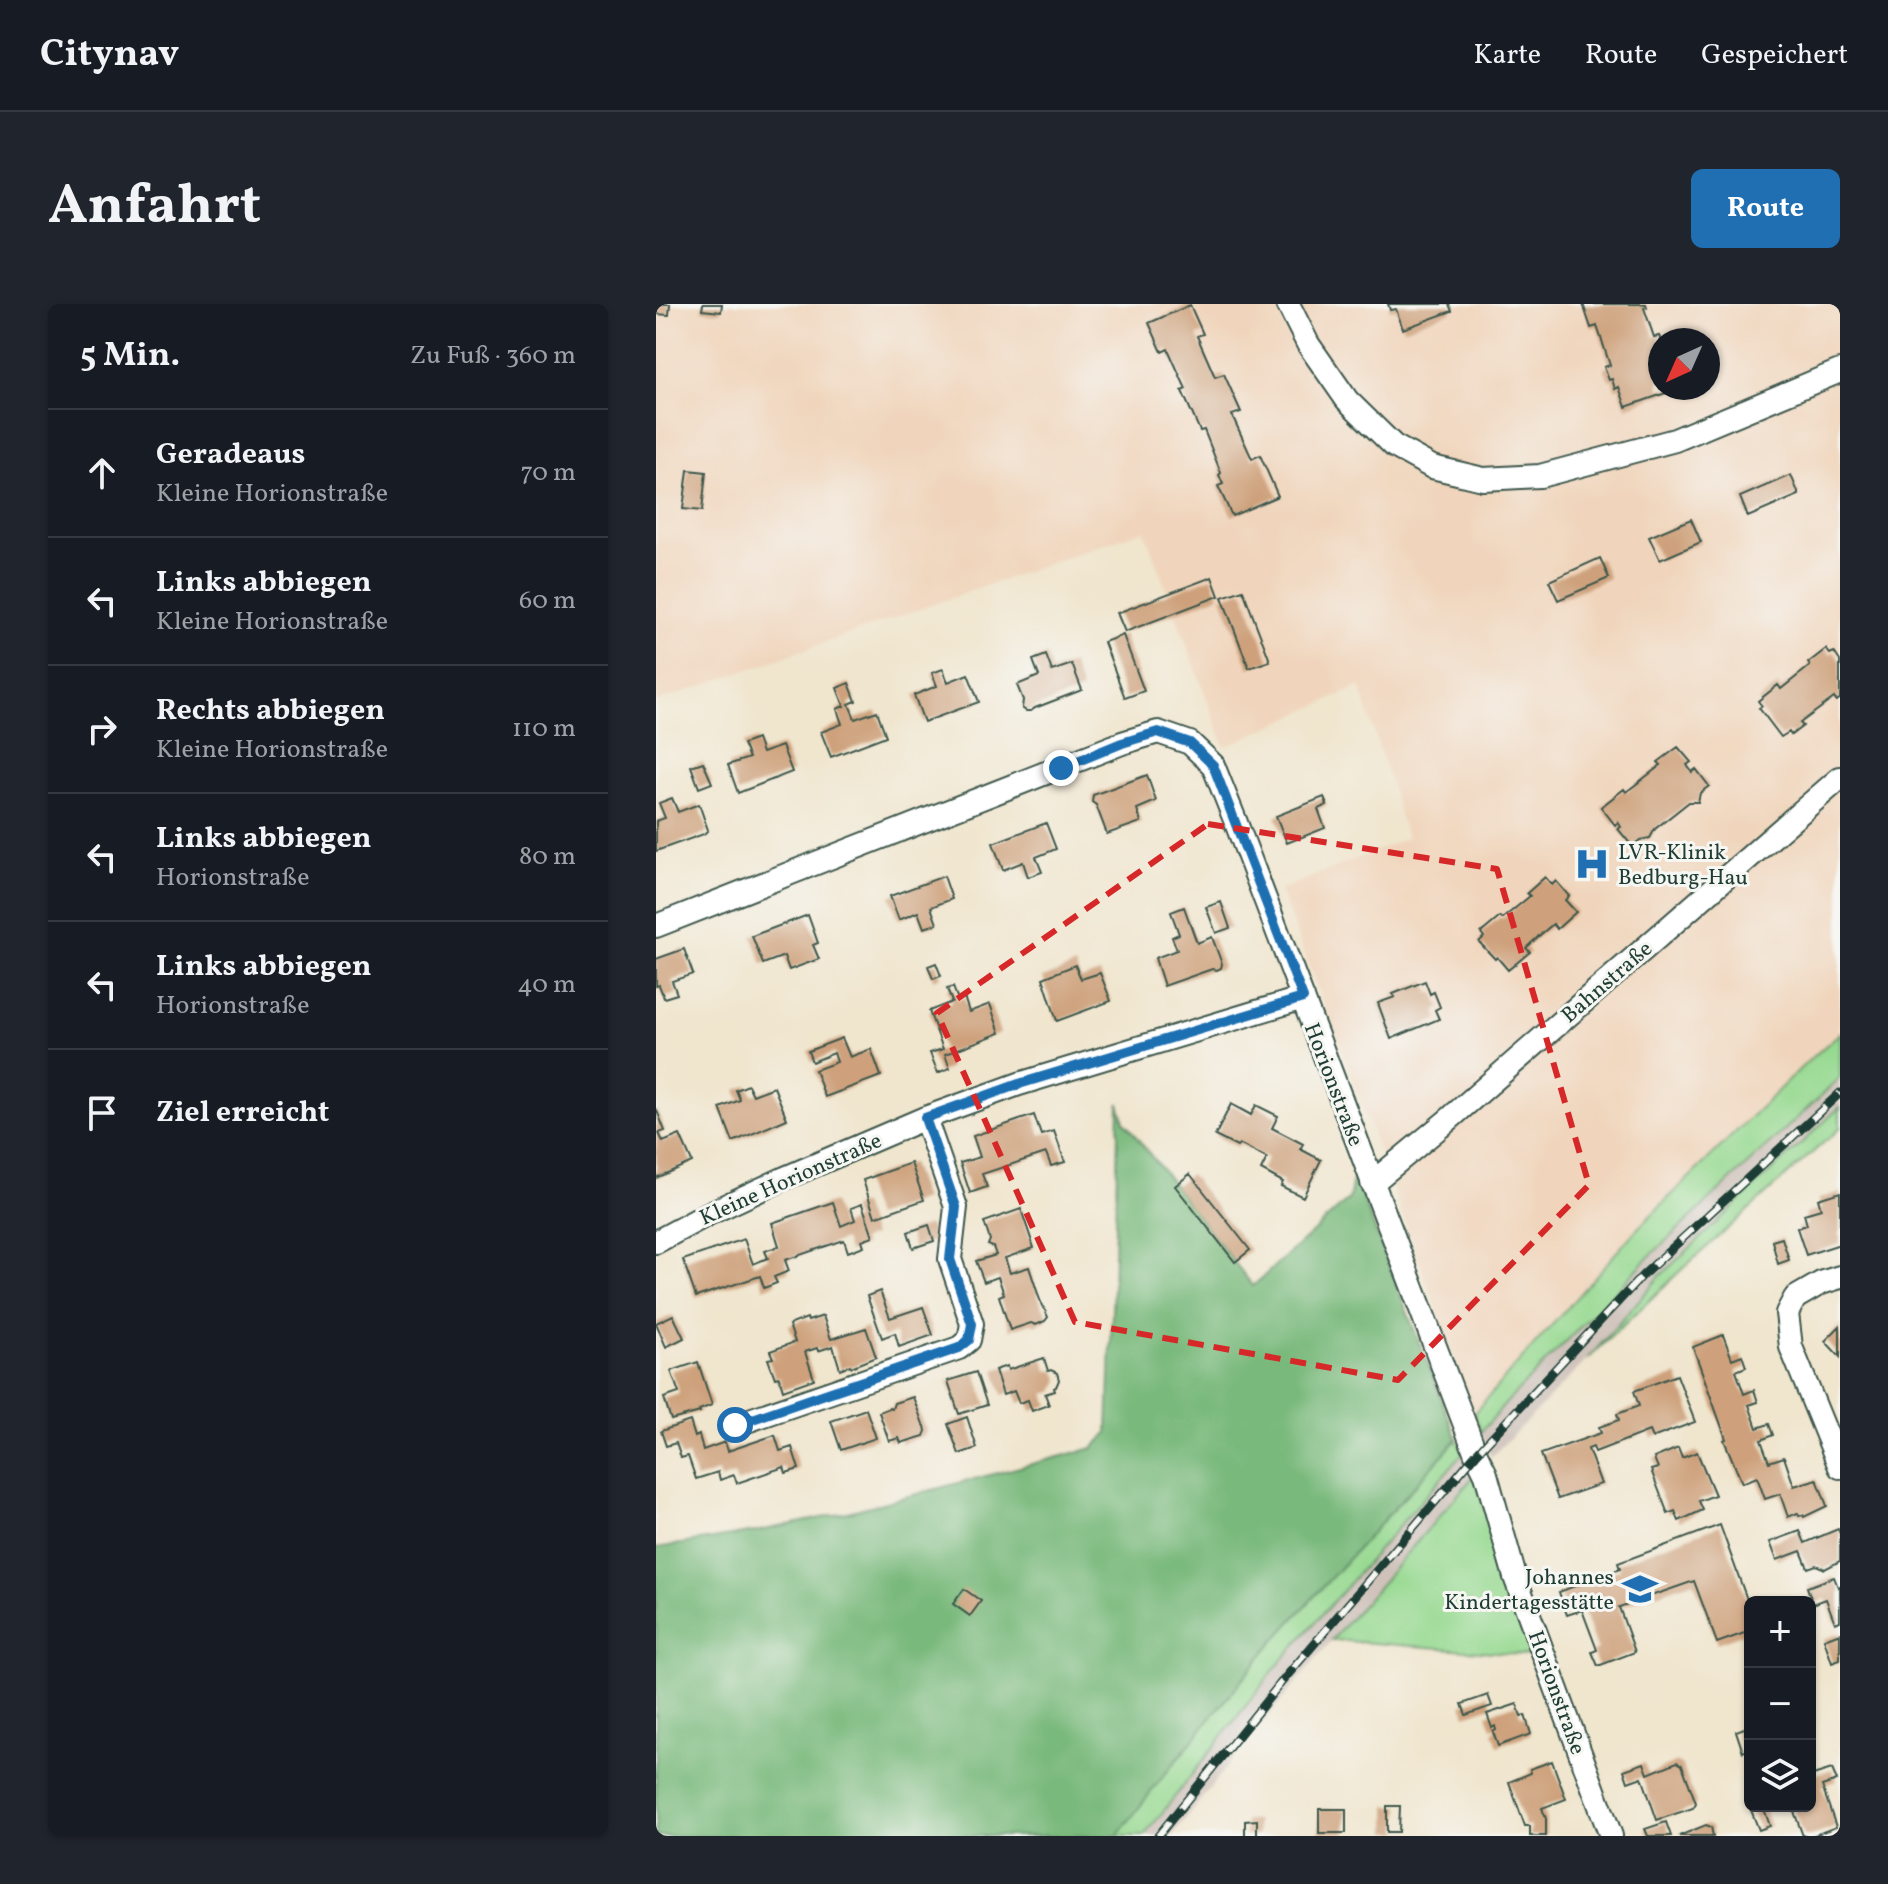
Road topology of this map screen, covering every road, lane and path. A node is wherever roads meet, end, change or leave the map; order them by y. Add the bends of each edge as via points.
1 (1288, 304) edge
2 (1840, 371) edge
3 (1840, 778) edge
4 (656, 926) edge
5 (1303, 998) junction
6 (925, 1118) junction
7 (1372, 1183) junction
8 (656, 1242) edge
9 (1840, 1277) edge
10 (735, 1425) dead end
11 (1840, 1467) edge
12 (1611, 1836) edge

1 - 2 street via 1347,400 1394,446 1432,467 1483,479 1540,476 1675,440
3 - 7 street, Bahnstraße
4 - 5 street, Horionstraße via 1158,732 1190,743 1213,765
5 - 6 street, Kleine Horionstraße
5 - 7 street, Horionstraße
6 - 8 street, Kleine Horionstraße via 785,1178
6 - 10 street via 956,1207 950,1259 972,1324 969,1340 959,1348
7 - 12 street, Horionstraße via 1486,1474 1515,1577
9 - 11 street via 1795,1298 1787,1313 1791,1347

